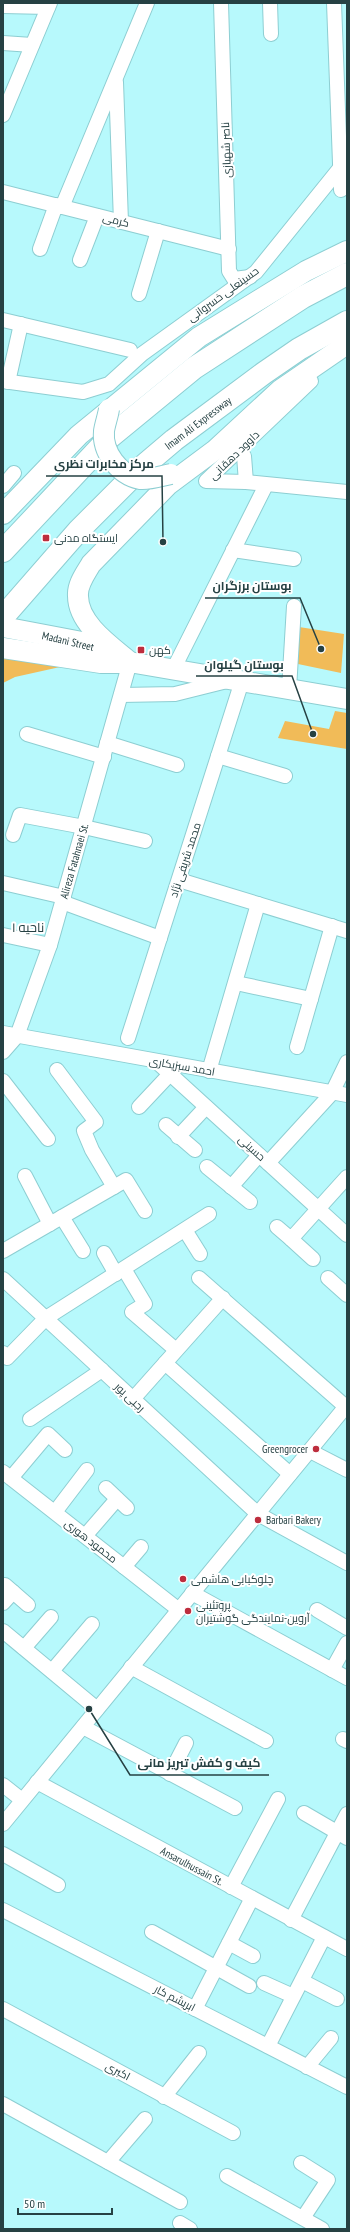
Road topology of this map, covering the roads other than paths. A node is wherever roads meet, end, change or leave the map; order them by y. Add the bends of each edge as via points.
1 (147, 3) edge
2 (221, 3) edge
3 (270, 3) edge
4 (334, 3) edge
5 (49, 5) edge
6 (3, 6) edge
7 (341, 20) edge
8 (271, 34) dead end
9 (3, 43) edge
10 (32, 45) junction
11 (116, 78) junction
12 (8, 93) edge
13 (3, 115) edge
14 (340, 168) junction
15 (341, 190) dead end
16 (3, 192) edge
17 (59, 206) junction
18 (97, 216) junction
19 (122, 222) junction
20 (158, 231) junction
21 (40, 248) dead end
22 (229, 249) junction
23 (347, 251) edge
24 (80, 260) dead end
25 (347, 274) edge
26 (250, 277) junction
27 (139, 294) dead end
28 (3, 320) edge
29 (347, 322) edge
30 (21, 324) junction
31 (347, 344) edge
32 (136, 352) junction
33 (311, 380) dead end
34 (6, 382) edge
35 (280, 390) junction
36 (109, 410) junction
37 (244, 456) dead end
38 (9, 472) edge
39 (246, 482) junction
40 (3, 486) edge
41 (266, 486) junction
42 (347, 492) edge
43 (3, 514) edge
44 (233, 550) junction
45 (3, 551) edge
46 (294, 559) dead end
47 (294, 606) dead end
48 (3, 617) edge
49 (3, 627) edge
50 (3, 648) edge
51 (130, 662) junction
52 (173, 670) junction
53 (238, 680) junction
54 (289, 689) junction
55 (121, 695) junction
56 (347, 699) edge
57 (27, 734) dead end
58 (105, 750) junction
59 (218, 756) junction
60 (177, 765) dead end
61 (285, 776) dead end
62 (84, 827) junction
63 (13, 835) dead end
64 (145, 841) dead end
65 (179, 880) junction
66 (3, 883) edge
67 (63, 900) junction
68 (258, 904) junction
69 (332, 926) junction
70 (347, 930) edge
71 (3, 935) edge
72 (160, 938) junction
73 (50, 945) junction
74 (236, 983) junction
75 (311, 999) junction
76 (3, 1033) edge
77 (17, 1036) junction
78 (128, 1038) dead end
79 (297, 1047) dead end
80 (3, 1052) edge
81 (156, 1062) junction
82 (347, 1062) edge
83 (57, 1070) dead end
84 (209, 1071) junction
85 (170, 1074) junction
86 (3, 1081) edge
87 (332, 1093) junction
88 (347, 1095) edge
89 (139, 1107) dead end
90 (206, 1107) junction
91 (166, 1125) dead end
92 (178, 1137) junction
93 (48, 1139) dead end
94 (195, 1150) dead end
95 (264, 1159) junction
96 (207, 1167) dead end
97 (25, 1176) dead end
98 (347, 1177) edge
99 (114, 1187) junction
100 (231, 1187) junction
101 (250, 1202) dead end
102 (318, 1209) junction
103 (145, 1211) dead end
104 (210, 1214) dead end
105 (56, 1220) junction
106 (277, 1227) dead end
107 (185, 1230) junction
108 (347, 1235) edge
109 (291, 1239) junction
110 (3, 1251) edge
111 (83, 1251) dead end
112 (104, 1253) dead end
113 (200, 1254) dead end
114 (313, 1259) dead end
115 (120, 1271) junction
116 (199, 1278) dead end
117 (328, 1278) dead end
118 (4, 1282) edge
119 (345, 1288) edge
120 (223, 1298) junction
121 (46, 1318) junction
122 (176, 1350) junction
123 (3, 1353) edge
124 (165, 1363) junction
125 (102, 1370) junction
126 (133, 1399) junction
127 (346, 1406) edge
128 (30, 1419) dead end
129 (65, 1450) dead end
130 (310, 1451) junction
131 (87, 1470) dead end
132 (347, 1470) edge
133 (290, 1474) junction
134 (7, 1475) edge
135 (106, 1488) dead end
136 (55, 1512) junction
137 (258, 1514) junction
138 (85, 1536) junction
139 (141, 1547) dead end
140 (347, 1563) edge
141 (124, 1567) junction
142 (192, 1593) junction
143 (3, 1603) edge
144 (28, 1605) dead end
145 (179, 1610) junction
146 (317, 1610) dead end
147 (50, 1617) dead end
148 (92, 1624) dead end
149 (347, 1628) edge
150 (3, 1631) edge
151 (347, 1643) edge
152 (24, 1648) junction
153 (131, 1668) junction
154 (332, 1670) junction
155 (52, 1671) junction
156 (347, 1678) edge
157 (97, 1709) junction
158 (83, 1727) junction
159 (266, 1741) dead end
160 (186, 1743) dead end
161 (170, 1774) junction
162 (37, 1782) junction
163 (3, 1785) edge
164 (278, 1799) dead end
165 (22, 1800) junction
166 (235, 1808) dead end
167 (304, 1813) dead end
168 (347, 1814) edge
169 (3, 1824) edge
170 (342, 1835) edge
171 (3, 1854) edge
172 (58, 1885) dead end
173 (231, 1887) junction
174 (252, 1898) junction
175 (3, 1910) edge
176 (291, 1920) junction
177 (152, 1932) dead end
178 (324, 1937) junction
179 (229, 1943) junction
180 (347, 1950) edge
181 (253, 1956) dead end
182 (215, 1969) junction
183 (302, 1980) junction
184 (264, 1983) dead end
185 (249, 1986) dead end
186 (293, 1996) junction
187 (337, 1998) dead end
188 (3, 2009) edge
189 (195, 2009) junction
190 (331, 2038) dead end
191 (268, 2046) junction
192 (199, 2054) dead end
193 (307, 2067) junction
194 (347, 2087) edge
195 (164, 2097) junction
196 (3, 2104) edge
197 (145, 2119) dead end
198 (233, 2134) dead end
199 (108, 2162) junction
200 (301, 2163) dead end
201 (227, 2176) dead end
202 (180, 2202) dead end
203 (303, 2218) junction
204 (322, 2229) edge

1 - 11 street
2 - 22 street, ناصر شهبازی
3 - 8 street
4 - 7 street
5 - 6 street
5 - 10 street
7 - 14 street
9 - 10 street
10 - 12 street
11 - 17 street
11 - 19 street
12 - 13 street
14 - 15 street
14 - 26 street, حسینعلی خسروانی
16 - 17 street, کرمی
17 - 18 street, کرمی
17 - 21 street
18 - 19 street, کرمی
18 - 24 street
19 - 20 street, کرمی
20 - 22 street, کرمی
20 - 27 street
22 - 26 street, ناصر شهبازی via 229,271 232,277
23 - 36 main road via 306,271 199,337
25 - 45 highway via 303,297 194,368 110,437
26 - 32 street, حسینعلی خسروانی
28 - 30 street
29 - 48 highway, Imam Ali Expressway via 299,349 264,373 141,468 79,530
30 - 32 street
30 - 34 street
31 - 35 main road
32 - 34 street, حسینعلی خسروانی via 109,384 90,392
33 - 39 street, داوود دهقانی via 206,481
35 - 36 main road, bridge via 225,427 183,465 170,474 154,478 140,479 126,473 113,461 105,446 104,431
35 - 51 main road via 215,450 168,485 91,564 82,580 77,595 80,608 102,638
36 - 43 main road via 78,435
37 - 39 street
38 - 40 street
39 - 41 street, داوود دهقانی
41 - 42 street, داوود دهقانی
41 - 44 street
44 - 46 street
44 - 52 street
47 - 54 street
49 - 51 main road, Madani Street via 89,645 112,652
50 - 51 main road, Madani Street via 101,663
51 - 52 main road, Madani Street
51 - 55 street, Alireza Fatahnaei St.
52 - 53 main road, Madani Street
53 - 54 main road, Madani Street
53 - 55 street via 175,694
53 - 59 street, محمد شریفی نژاد
54 - 56 main road, Madani Street
55 - 58 street, Alireza Fatahnaei St.
57 - 58 street
58 - 60 street
58 - 62 street, Alireza Fatahnaei St.
59 - 61 street
59 - 65 street, محمد شریفی نژاد
62 - 63 street via 20,815
62 - 64 street
62 - 67 street, Alireza Fatahnaei St.
65 - 68 street
65 - 72 street, محمد شریفی نژاد
66 - 67 street
67 - 72 street
67 - 73 street, Alireza Fatahnaei St.
68 - 69 street
68 - 74 street
69 - 70 street
69 - 75 street
71 - 73 street
72 - 78 street, محمد شریفی نژاد
73 - 77 street, Alireza Fatahnaei St.
74 - 75 street
74 - 84 street
75 - 79 street
76 - 77 street, احمد سبزیکاری
77 - 80 street, Alireza Fatahnaei St.
77 - 81 street, احمد سبزیکاری
81 - 84 street, احمد سبزیکاری
81 - 85 street, حسینی
82 - 87 street
83 - 99 street via 96,1122 84,1131
84 - 87 street, احمد سبزیکاری
85 - 89 street
85 - 90 street, حسینی
86 - 93 street
87 - 88 street, احمد سبزیکاری
87 - 95 street
90 - 92 street
90 - 95 street, حسینی
91 - 92 street
92 - 94 street
95 - 100 street
95 - 102 street, حسینی
96 - 100 street
97 - 105 street
98 - 102 street
99 - 103 street via 126,1180
99 - 105 street
100 - 101 street
102 - 108 street, حسینی
102 - 109 street
104 - 107 street
105 - 110 street
105 - 111 street
106 - 109 street
107 - 113 street
107 - 115 street
109 - 114 street
112 - 115 street
115 - 121 street
115 - 122 street via 145,1304 132,1312
116 - 120 street
117 - 119 street
118 - 121 street, رجبی پور
120 - 122 street
120 - 127 street
121 - 123 street via 7,1358
121 - 125 street, رجبی پور
122 - 124 street
124 - 126 street
124 - 133 street
125 - 126 street, رجبی پور
125 - 128 street
126 - 137 street, رجبی پور
127 - 130 street
129 - 134 street via 48,1434
130 - 132 street
130 - 133 street
131 - 136 street
133 - 137 street
134 - 136 street, محمود هوری
135 - 138 street via 122,1504
136 - 138 street, محمود هوری
137 - 140 street, رجبی پور
137 - 142 street
138 - 141 street, محمود هوری
139 - 141 street
141 - 145 street, محمود هوری
142 - 145 street
142 - 154 street
143 - 144 street via 9,1589
145 - 153 street
146 - 149 street
147 - 152 street
148 - 155 street
150 - 152 street
151 - 154 street
152 - 155 street
153 - 157 street
153 - 159 street
154 - 156 street
155 - 157 street
157 - 158 street
158 - 161 street
158 - 162 street
160 - 161 street
161 - 166 street
162 - 165 street
162 - 173 street, Ansarulhussain St.
163 - 165 street
164 - 173 street
165 - 169 street
167 - 170 street
168 - 170 street
170 - 176 street
171 - 172 street
173 - 174 street, Ansarulhussain St.
174 - 176 street, Ansarulhussain St.
174 - 179 street
175 - 189 street, ابریشم کار
176 - 178 street, Ansarulhussain St.
177 - 182 street
178 - 180 street, Ansarulhussain St.
178 - 183 street
179 - 181 street
179 - 182 street
182 - 185 street
182 - 189 street
183 - 186 street
183 - 187 street
184 - 186 street
186 - 191 street
188 - 195 street, اکبری
189 - 191 street, ابریشم کار
190 - 193 street
191 - 193 street, ابریشم کار
192 - 195 street
193 - 194 street, ابریشم کار
195 - 198 street, اکبری
196 - 199 street
197 - 199 street
199 - 202 street
200 - 203 street via 328,2180
201 - 203 street
203 - 204 street

